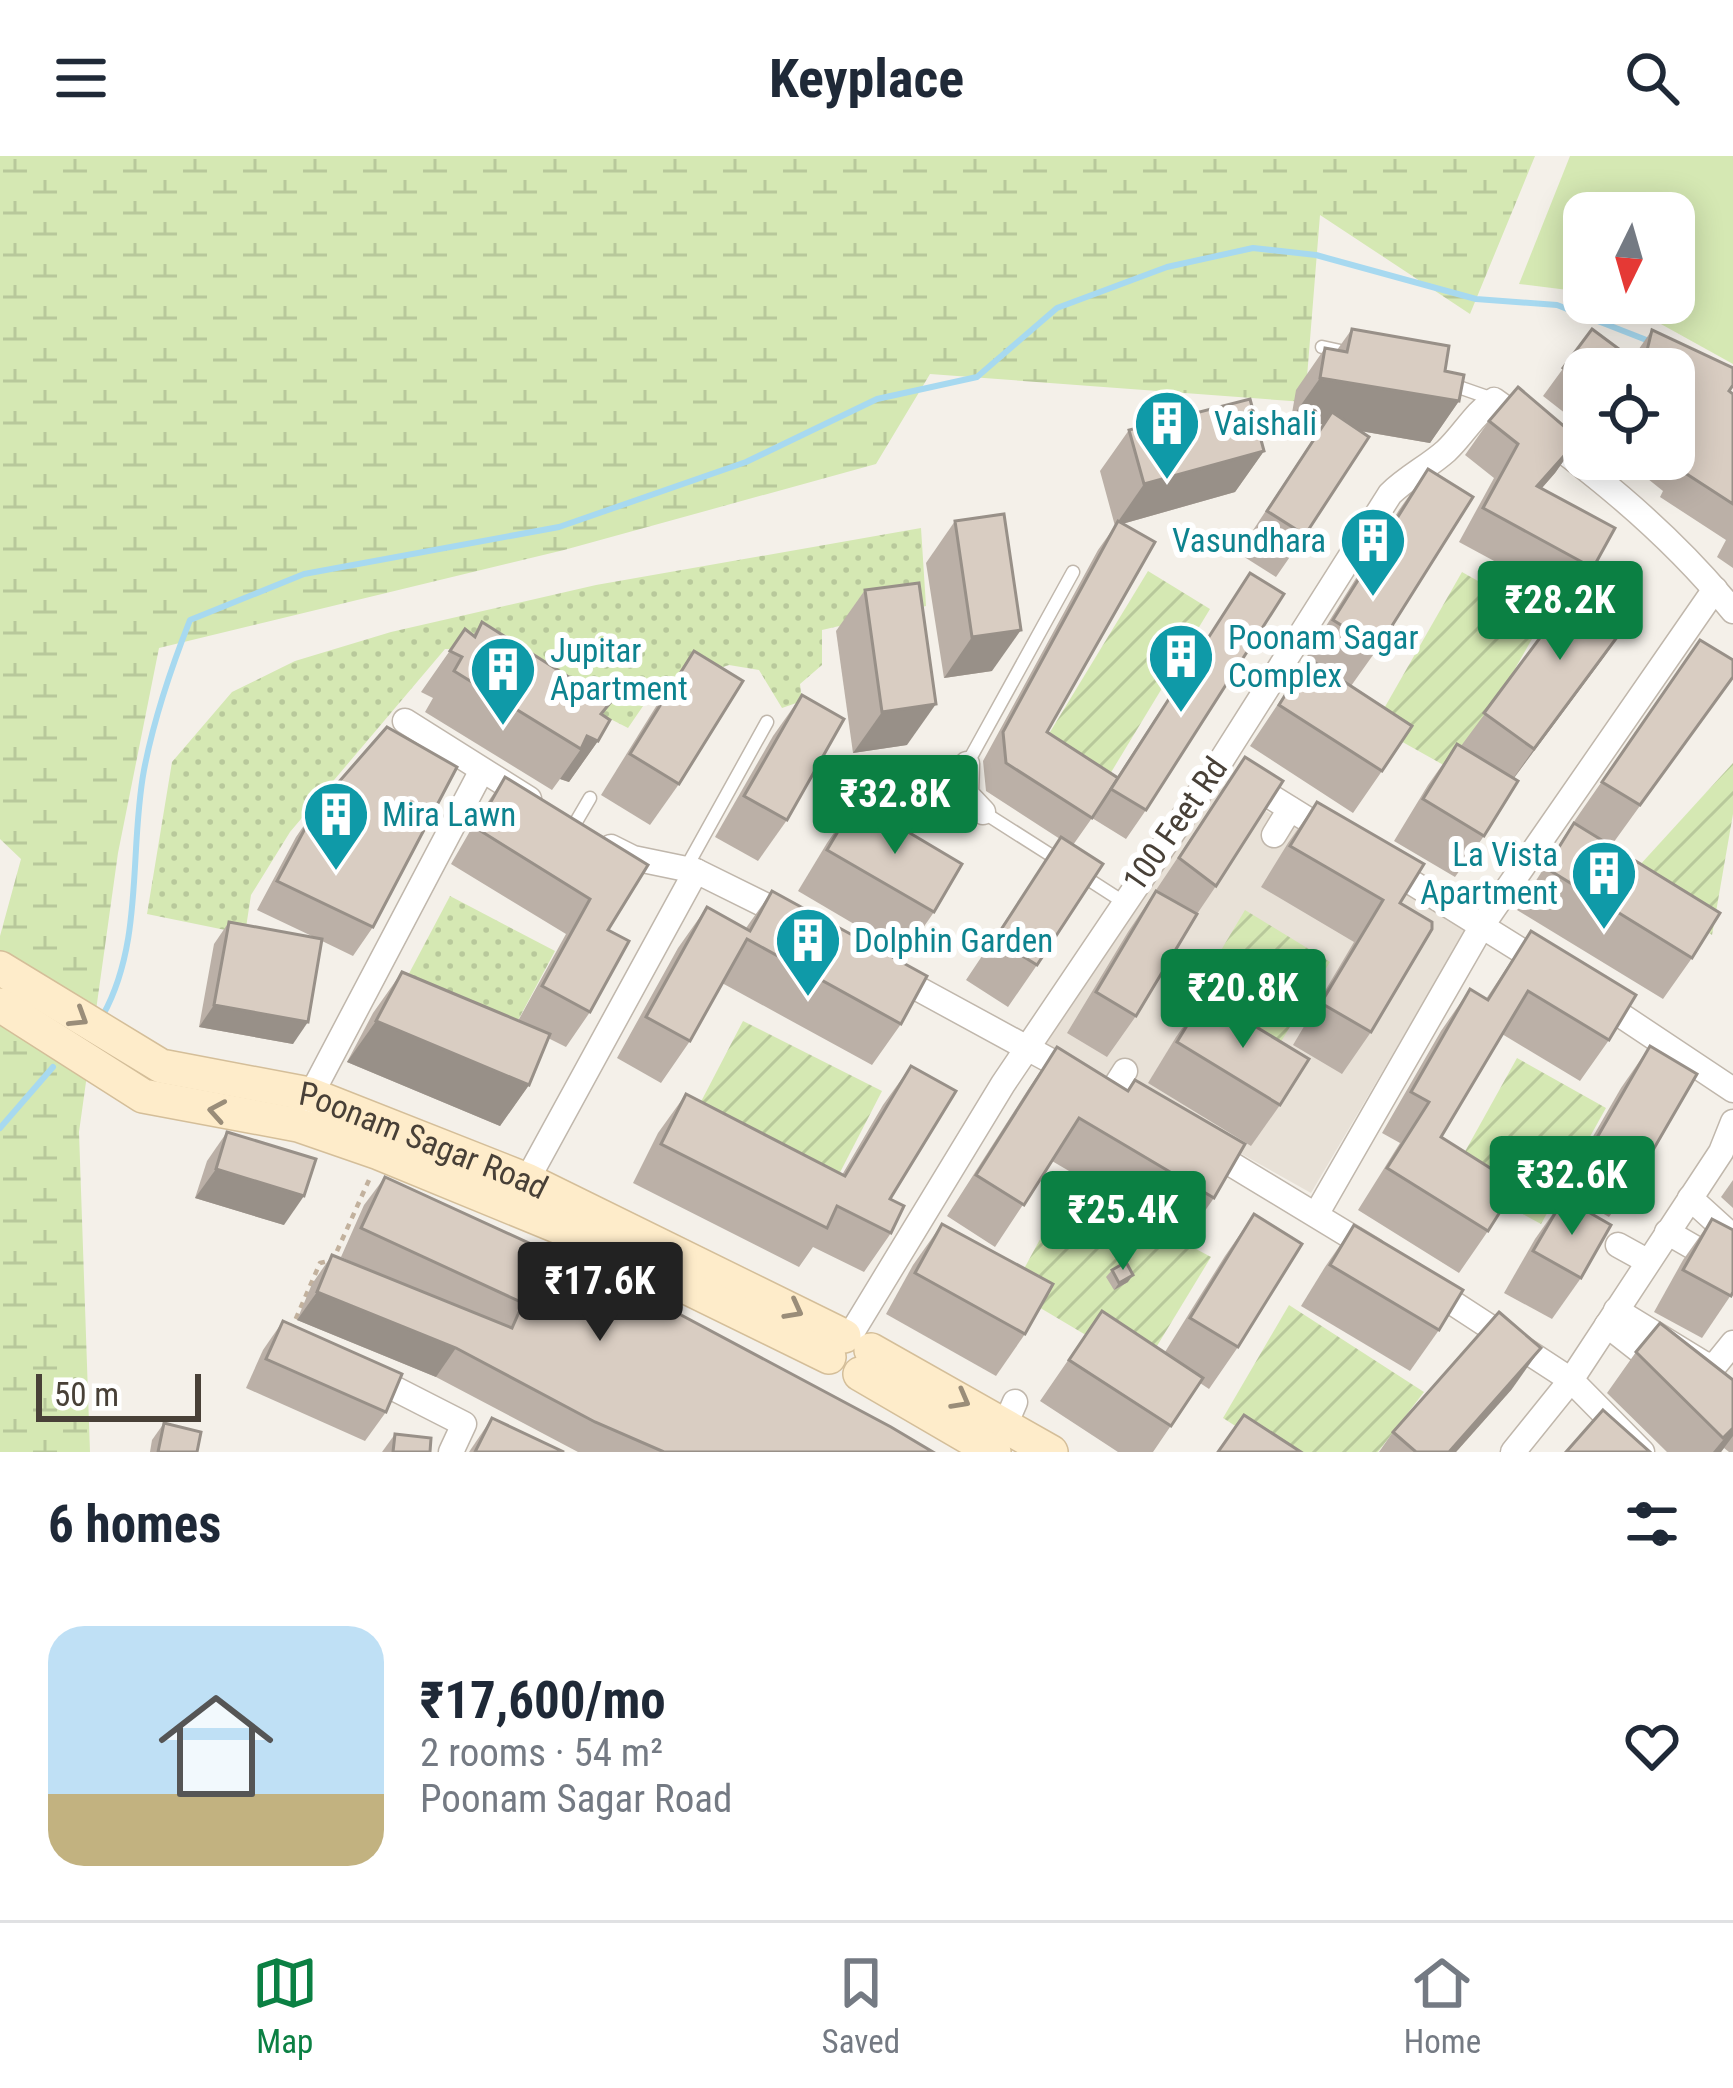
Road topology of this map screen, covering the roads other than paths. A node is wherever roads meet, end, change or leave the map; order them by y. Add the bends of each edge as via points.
1 (1322, 347) edge
2 (1361, 355) edge
3 (1437, 379) edge
4 (1494, 400) junction
5 (1073, 572) dead end
6 (1715, 589) junction
7 (1733, 611) edge
8 (405, 722) dead end
9 (766, 722) dead end
10 (967, 764) joint
11 (1219, 764) junction
12 (482, 770) junction
13 (590, 798) dead end
14 (983, 812) joint
15 (1296, 813) junction
16 (574, 827) junction
17 (1281, 839) dead end
18 (690, 870) junction
19 (1122, 901) junction
20 (1147, 917) edge
21 (1483, 924) junction
22 (812, 929) edge
23 (871, 962) edge
24 (6, 984) edge
25 (1028, 1049) junction
26 (1125, 1071) dead end
27 (1733, 1090) edge
28 (303, 1110) junction
29 (1733, 1122) edge
30 (1193, 1142) edge
31 (527, 1180) junction
32 (1690, 1198) junction
33 (1321, 1229) junction
34 (1667, 1232) junction
35 (1733, 1237) edge
36 (903, 1240) junction
37 (1618, 1245) dead end
38 (936, 1260) edge
39 (1647, 1262) junction
40 (1733, 1270) edge
41 (1611, 1317) junction
42 (1733, 1342) edge
43 (851, 1350) junction
44 (347, 1365) edge
45 (1571, 1380) junction
46 (1678, 1381) edge
47 (1005, 1426) edge
48 (451, 1452) edge
49 (1051, 1452) edge
50 (1513, 1452) edge
51 (1642, 1452) edge

1 - 2 lane
3 - 4 lane
4 - 6 street via 1622,494
4 - 11 street, 100 Feet Rd via 1390,494
5 - 10 lane
6 - 7 street
6 - 21 street via 1560,826
8 - 12 street
9 - 18 lane
10 - 14 street via 966,794
11 - 15 street
11 - 19 street, 100 Feet Rd
12 - 16 street
12 - 28 street
13 - 16 lane
14 - 19 lane
15 - 17 street
15 - 21 street via 1440,908
16 - 18 street via 633,858
18 - 22 street via 776,900
18 - 31 street via 583,1092
19 - 20 street
19 - 25 street, 100 Feet Rd
21 - 27 street
21 - 33 street via 1366,1108
23 - 25 street
24 - 28 main road, Poonam Sagar Road via 129,1070 178,1073
25 - 26 street via 1121,1100
25 - 36 street, 100 Feet Rd via 992,1079
28 - 31 main road, Poonam Sagar Road
28 - 43 main road, Poonam Sagar Road via 380,1154
29 - 32 street
30 - 33 street
31 -> 43 main road, Poonam Sagar Road
32 - 34 street
32 - 35 street
33 - 45 street via 1405,1271
34 - 39 street
34 - 40 street
36 - 38 street
36 - 43 street, 100 Feet Rd
37 - 39 street
39 - 41 street
41 - 42 street via 1706,1365
41 - 45 street
41 - 46 street
43 - 47 main road, Poonam Sagar Road
44 - 48 street via 475,1428
45 - 50 street
45 - 51 street
47 - 49 main road, Poonam Sagar Road

